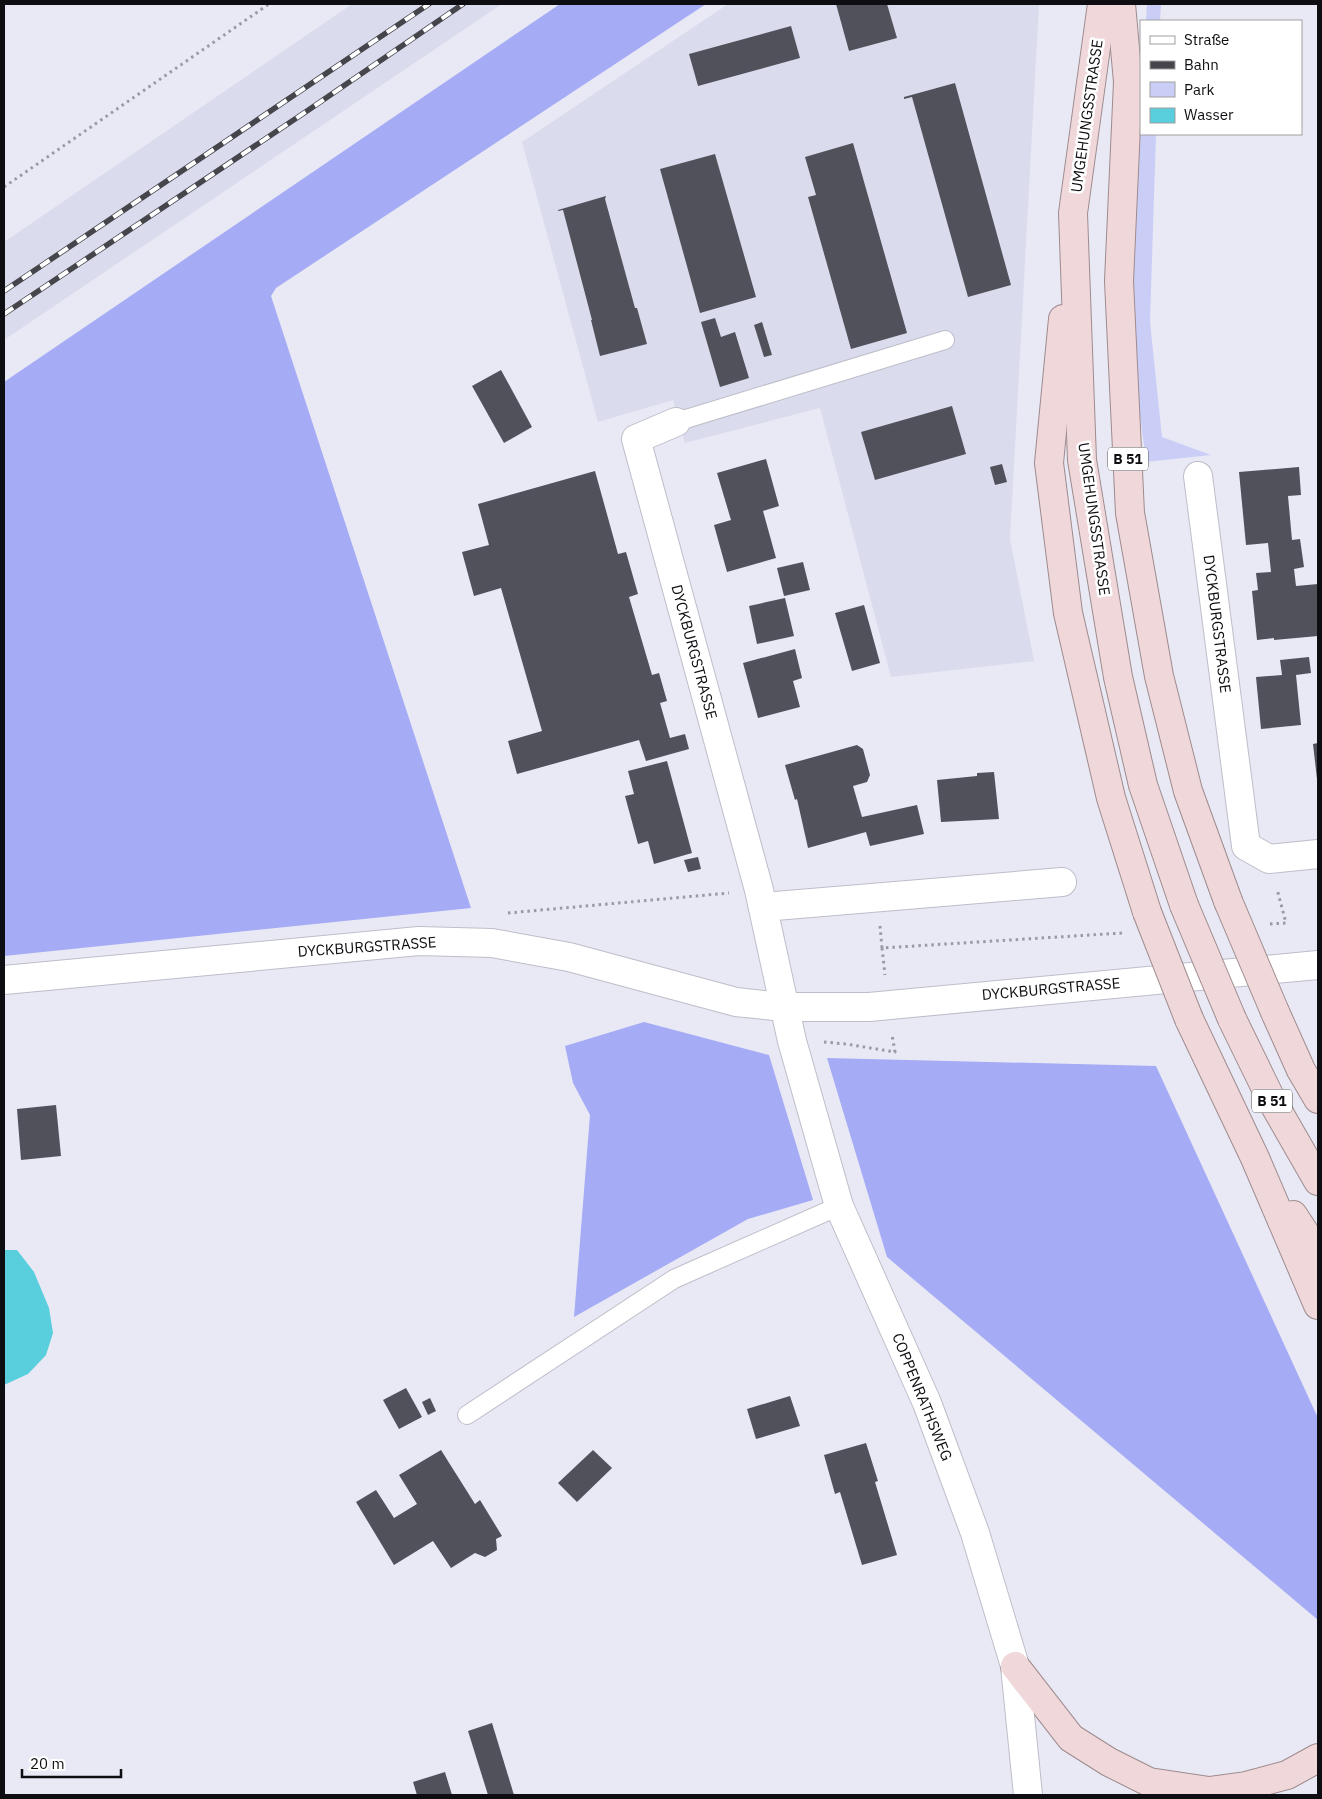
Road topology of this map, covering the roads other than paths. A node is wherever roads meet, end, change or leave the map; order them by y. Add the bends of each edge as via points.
1 (1102, 4) edge
2 (1121, 4) edge
3 (1073, 213) junction
4 (946, 340) dead end
5 (676, 422) joint
6 (1198, 476) dead end
7 (1318, 854) edge
8 (1062, 882) dead end
9 (763, 907) junction
10 (1318, 965) edge
11 (4, 980) edge
12 (783, 1007) junction
13 (1318, 1099) edge
14 (1254, 1158) junction
15 (1318, 1181) edge
16 (839, 1206) junction
17 (1318, 1253) edge
18 (1318, 1305) edge
19 (467, 1415) dead end
20 (1015, 1666) junction
21 (1318, 1758) edge
22 (1028, 1795) edge

1 - 3 highway, UMGEHUNGSSTRASSE / B 51
2 - 13 highway, UMGEHUNGSSTRASSE / B 51, bridge via 1128,82 1119,281 1130,513 1158,676 1188,791 1228,901 1301,1070
3 - 14 highway, bridge via 1048,463 1068,613 1111,798 1147,912 1189,1019
3 - 15 highway, UMGEHUNGSSTRASSE / B 51, bridge via 1084,469 1120,686 1144,785 1184,905 1232,1019 1271,1099
4 - 5 lane
5 - 9 street, DYCKBURGSTRASSE via 636,439
6 - 7 street, DYCKBURGSTRASSE via 1246,846 1269,859
8 - 9 street
9 - 12 street, DYCKBURGSTRASSE
10 - 12 street, DYCKBURGSTRASSE via 868,1007
11 - 12 street, DYCKBURGSTRASSE via 419,941 483,943 569,957 736,1002
12 - 16 street, COPPENRATHSWEG
14 - 17 highway
14 - 18 highway
16 - 19 lane via 674,1279
16 - 20 street, COPPENRATHSWEG via 927,1403 975,1533
20 - 21 highway via 1071,1738 1149,1782 1209,1791 1246,1786 1287,1774
20 - 22 street, COPPENRATHSWEG

